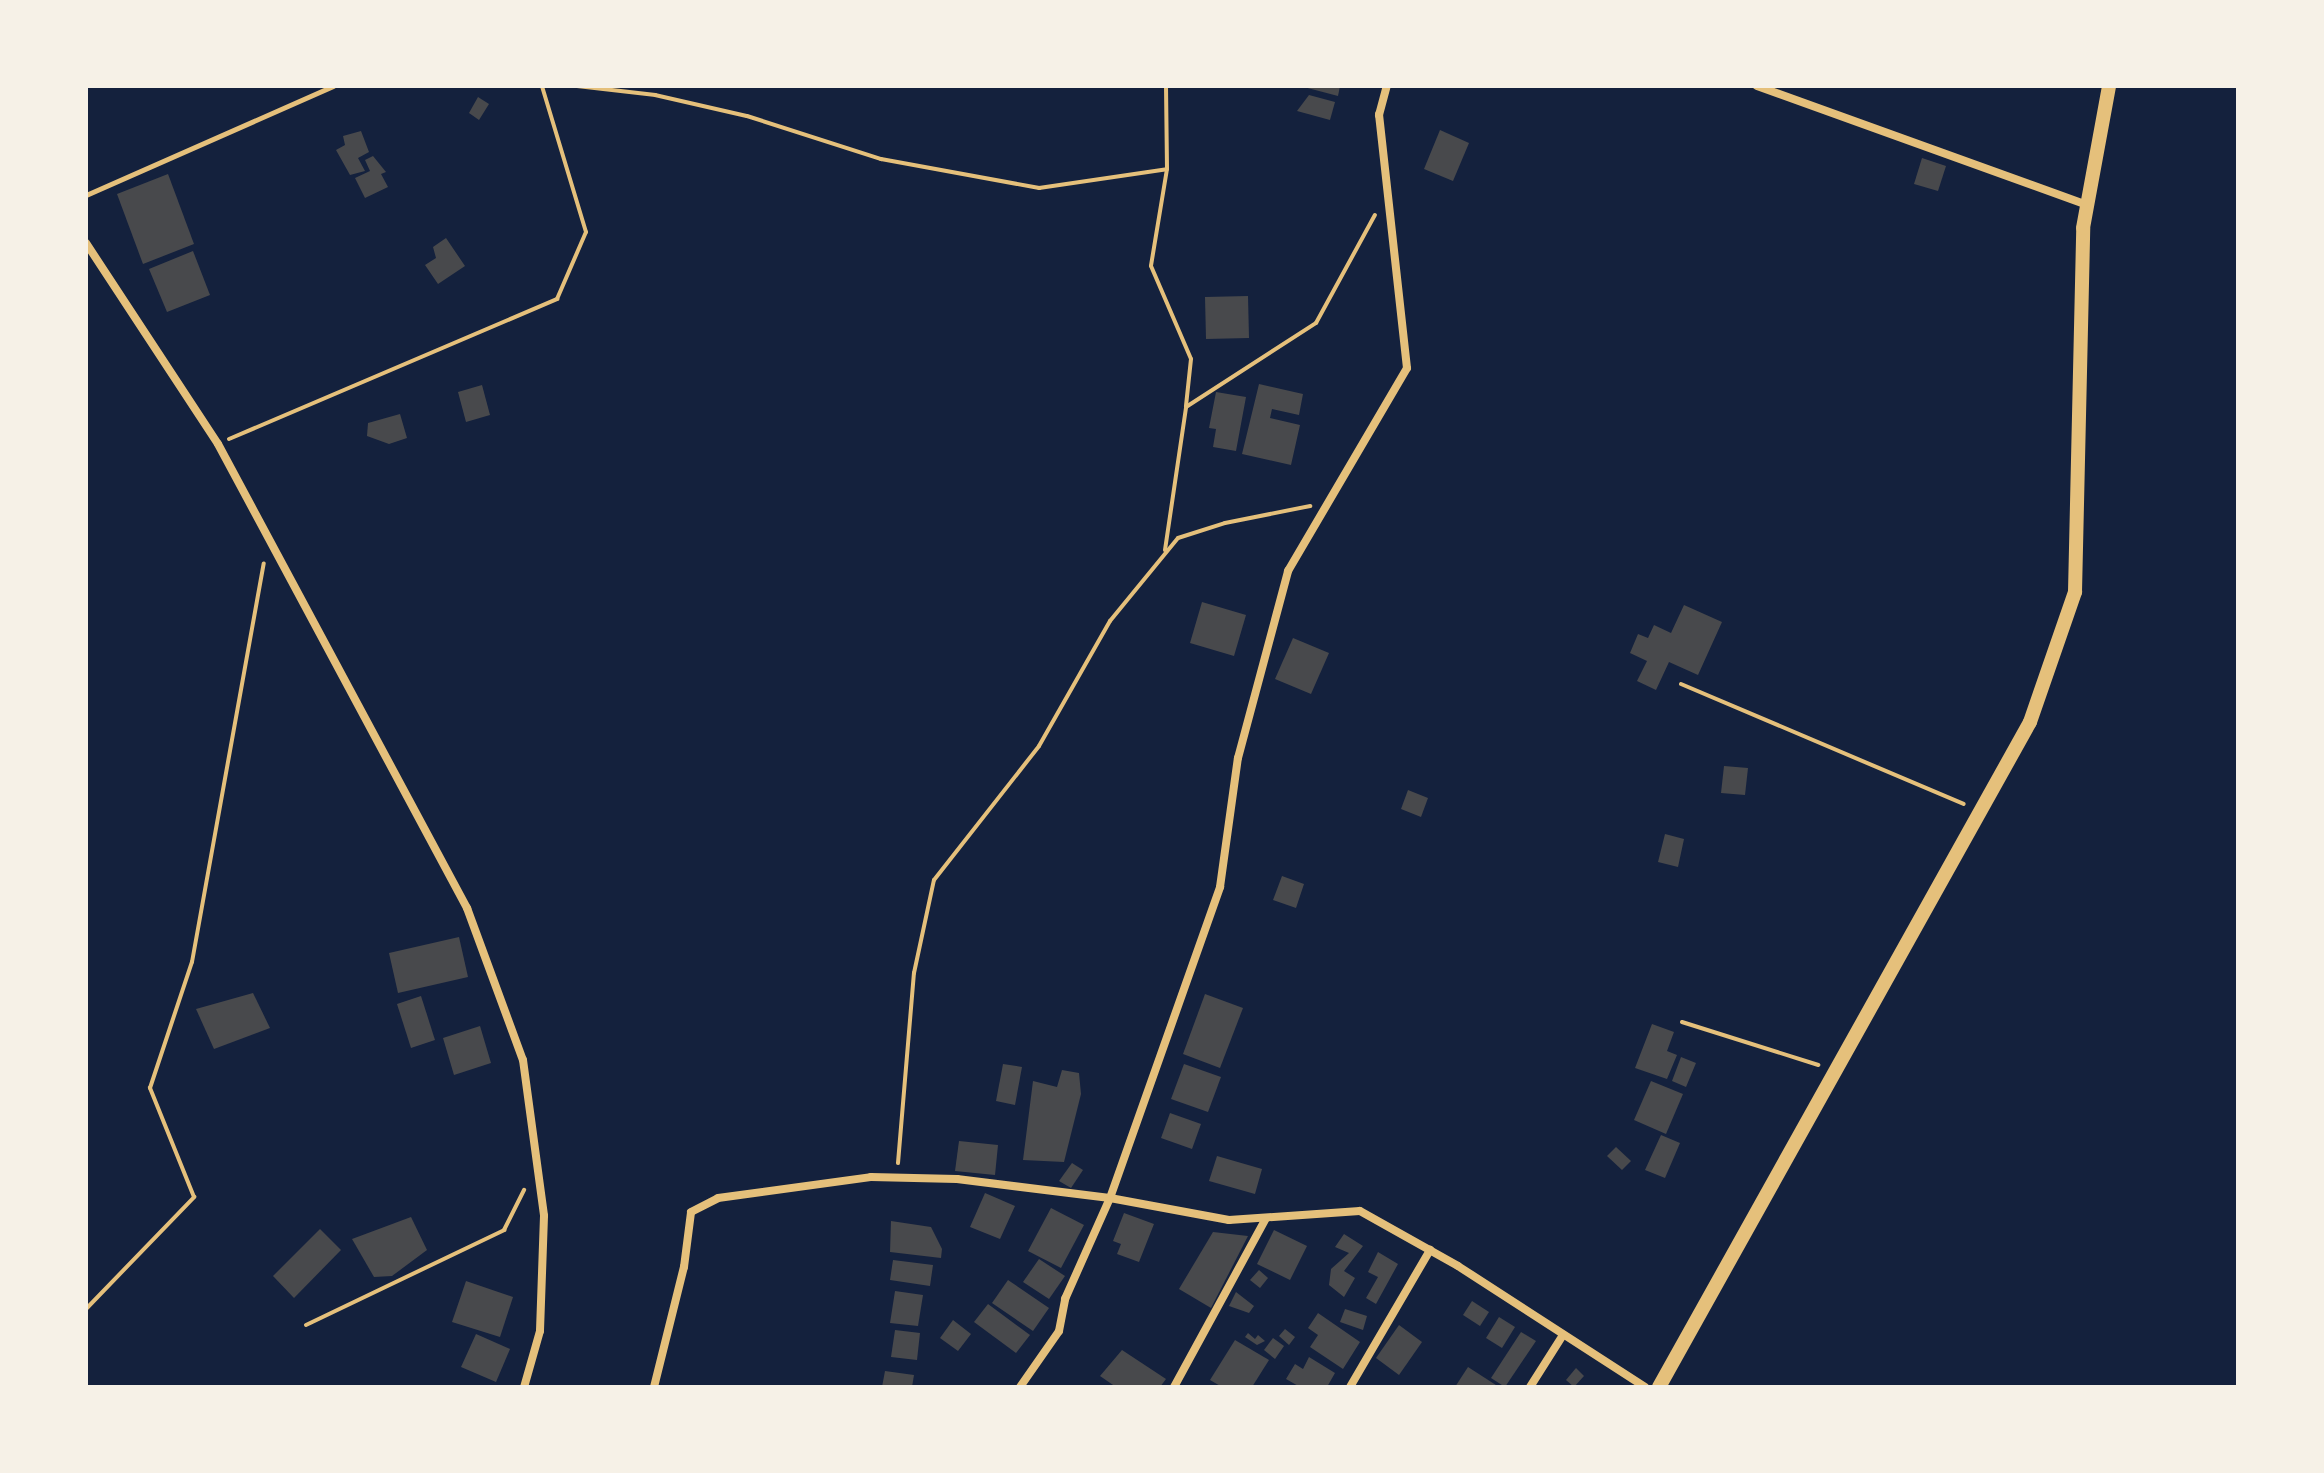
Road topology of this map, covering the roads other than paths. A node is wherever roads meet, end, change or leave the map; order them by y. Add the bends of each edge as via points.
1 (333, 86) edge
2 (1387, 86) edge
3 (1757, 86) edge
4 (2109, 86) edge
5 (86, 195) edge
6 (2087, 205) junction
7 (86, 243) edge
8 (1110, 1198) junction
9 (1266, 1218) junction
10 (1430, 1250) junction
11 (1563, 1335) junction
12 (524, 1387) edge
13 (654, 1387) edge
14 (1020, 1387) edge
15 (1174, 1387) edge
16 (1350, 1387) edge
17 (1530, 1387) edge
18 (1645, 1387) edge
19 (1659, 1387) edge

1 - 5 lane
2 - 8 street via 1379,115 1407,368 1288,571 1238,758 1220,887
3 - 6 street
4 - 6 street
6 - 19 street via 2075,592 2030,722
7 - 12 street via 218,444 467,908 523,1060 544,1216 540,1331
8 - 9 street via 1229,1220
8 - 13 street via 957,1179 897,1178 718,1198 691,1212 678,1297
8 - 14 street via 1065,1299 1059,1331
9 - 10 street via 1360,1211
9 - 15 street
10 - 11 street
10 - 16 street
11 - 17 street
11 - 18 street

